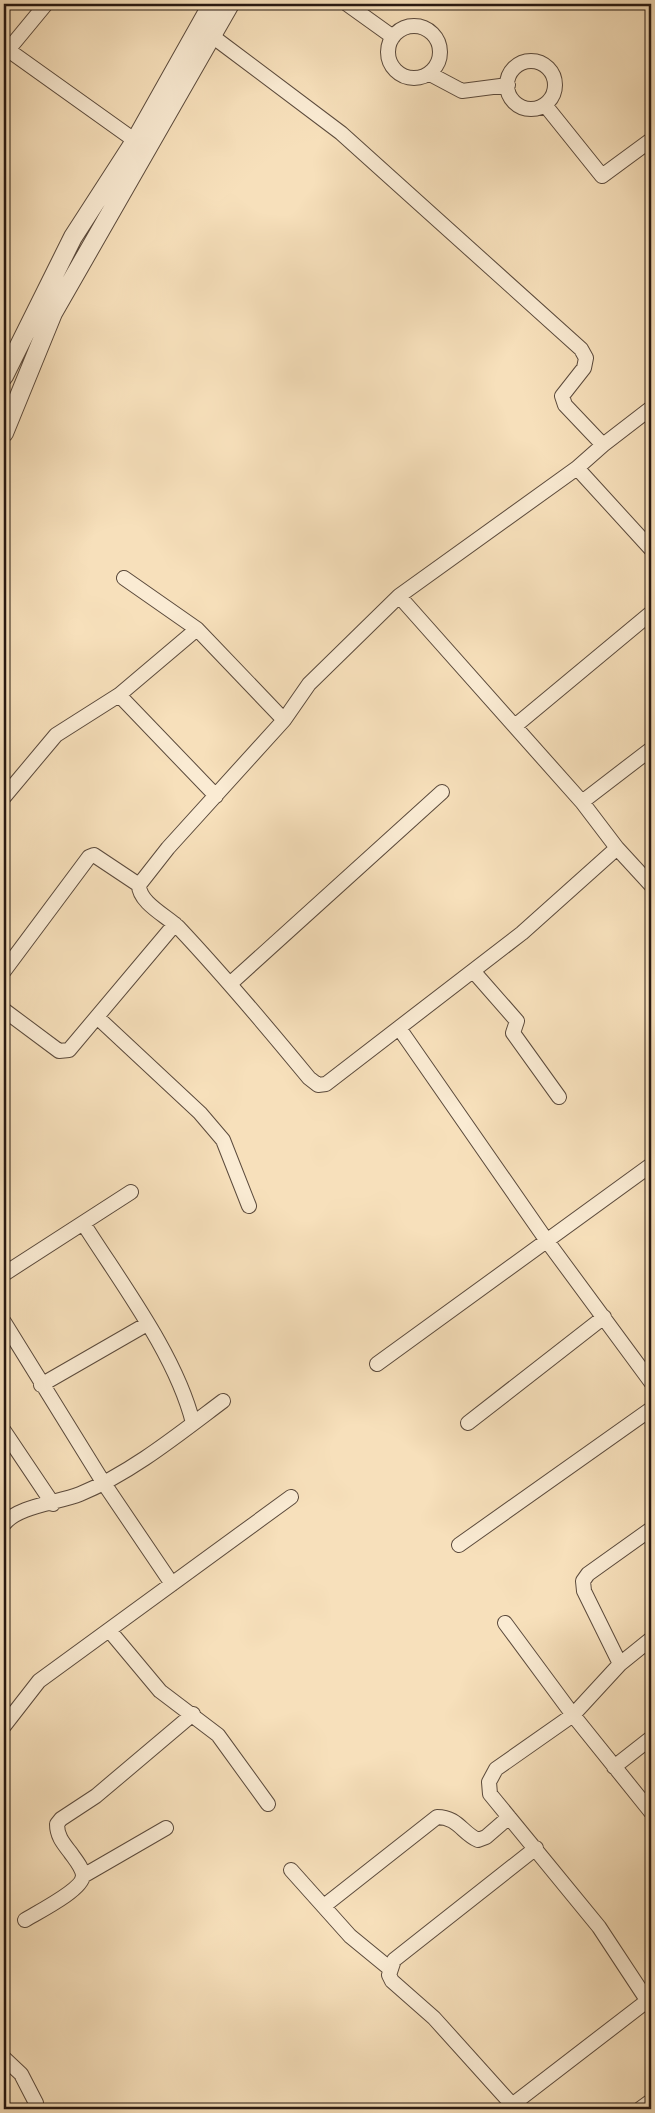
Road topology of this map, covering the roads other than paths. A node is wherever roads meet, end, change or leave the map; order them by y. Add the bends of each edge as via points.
1 (46, 4) edge
2 (212, 4) edge
3 (230, 4) edge
4 (347, 4) edge
5 (212, 36) junction
6 (393, 36) junction
7 (6, 48) edge
8 (430, 74) junction
9 (508, 86) junction
10 (545, 105) junction
11 (651, 140) edge
12 (141, 145) junction
13 (4, 376) edge
14 (651, 408) edge
15 (4, 433) edge
16 (603, 444) junction
17 (577, 468) junction
18 (651, 549) edge
19 (124, 578) dead end
20 (398, 596) junction
21 (651, 613) edge
22 (197, 629) junction
23 (119, 695) junction
24 (284, 720) junction
25 (515, 726) junction
26 (651, 749) edge
27 (442, 792) dead end
28 (216, 796) junction
29 (4, 797) edge
30 (582, 802) junction
31 (617, 848) junction
32 (139, 885) junction
33 (651, 885) edge
34 (175, 924) junction
35 (4, 972) edge
36 (474, 972) junction
37 (231, 983) junction
38 (4, 1010) edge
39 (98, 1017) junction
40 (399, 1028) junction
41 (559, 1097) dead end
42 (651, 1165) edge
43 (132, 1192) dead end
44 (249, 1206) dead end
45 (83, 1223) junction
46 (547, 1241) junction
47 (4, 1274) edge
48 (604, 1317) junction
49 (4, 1322) edge
50 (147, 1324) junction
51 (377, 1364) dead end
52 (651, 1382) edge
53 (42, 1385) junction
54 (223, 1401) dead end
55 (651, 1408) edge
56 (468, 1422) dead end
57 (194, 1423) junction
58 (4, 1431) edge
59 (103, 1482) junction
60 (291, 1497) dead end
61 (53, 1504) junction
62 (4, 1524) edge
63 (651, 1529) edge
64 (459, 1545) dead end
65 (172, 1584) junction
66 (505, 1622) dead end
67 (109, 1630) junction
68 (651, 1639) edge
69 (620, 1664) junction
70 (193, 1714) junction
71 (573, 1715) junction
72 (4, 1726) edge
73 (651, 1738) edge
74 (614, 1767) junction
75 (268, 1804) dead end
76 (651, 1812) edge
77 (509, 1817) junction
78 (166, 1828) dead end
79 (536, 1848) junction
80 (291, 1870) dead end
81 (83, 1876) junction
82 (324, 1906) junction
83 (25, 1920) dead end
84 (389, 1968) junction
85 (649, 2003) edge
86 (4, 2058) edge
87 (651, 2101) edge
88 (36, 2103) dead end
89 (514, 2107) edge
90 (640, 2109) edge

1 - 7 street
2 - 12 street
3 - 5 street
4 - 6 street
5 - 12 street
5 - 16 street via 341,133 581,349 586,358 584,368 562,396 566,405
6 - 8 street via 388,52 393,68 406,78 423,78
6 - 8 street via 408,26 425,28 433,34 438,41 440,58
7 - 12 street
8 - 9 street via 462,92
9 - 10 street via 519,106 534,109
9 - 10 street via 509,78 518,66 525,62 540,63 555,80 553,96
10 - 11 street via 602,176
12 - 13 street via 73,237
12 - 15 street via 52,313
14 - 16 street
16 - 17 street
17 - 18 street
17 - 20 street
19 - 22 street
20 - 24 street via 309,684
20 - 25 street
21 - 25 street
22 - 23 street
22 - 24 street
23 - 28 street
23 - 29 street via 56,735
24 - 28 street
25 - 30 street
26 - 30 street
27 - 37 street
28 - 32 street
30 - 31 street
31 - 33 street
31 - 36 street
32 - 34 street via 141,895
32 - 35 street via 94,855 89,857
34 - 37 street
34 - 39 street
36 - 40 street
36 - 41 street via 517,1021 513,1033
37 - 40 street via 318,1085 326,1084
38 - 39 street via 59,1052 69,1050
39 - 44 street via 200,1113 223,1140
40 - 46 street
42 - 46 street
43 - 45 street
45 - 47 street
45 - 50 street
46 - 48 street
46 - 51 street
48 - 52 street
48 - 56 street
49 - 53 street
50 - 53 street
50 - 57 street via 181,1383
53 - 59 street
54 - 57 street
55 - 64 street
57 - 59 street via 153,1453
58 - 61 street
59 - 61 street
59 - 65 street
60 - 65 street
61 - 62 street via 17,1512
63 - 69 street via 588,1574 583,1581 584,1591
65 - 67 street
66 - 71 street
67 - 70 street via 160,1691
67 - 72 street via 39,1681
68 - 69 street
69 - 71 street
70 - 75 street via 218,1734
70 - 81 street via 96,1796 61,1819 58,1824 60,1839
71 - 74 street
71 - 77 street via 496,1769 489,1782 490,1794
73 - 74 street
74 - 76 street
77 - 79 street
77 - 82 street via 478,1840 455,1820 438,1817
78 - 81 street
79 - 84 street via 394,1960
79 - 85 street via 599,1927
80 - 82 street
81 - 83 street via 72,1891
82 - 84 street via 350,1936
84 - 89 street via 392,1981 434,2018
85 - 89 street
86 - 88 street via 21,2074
87 - 90 street

